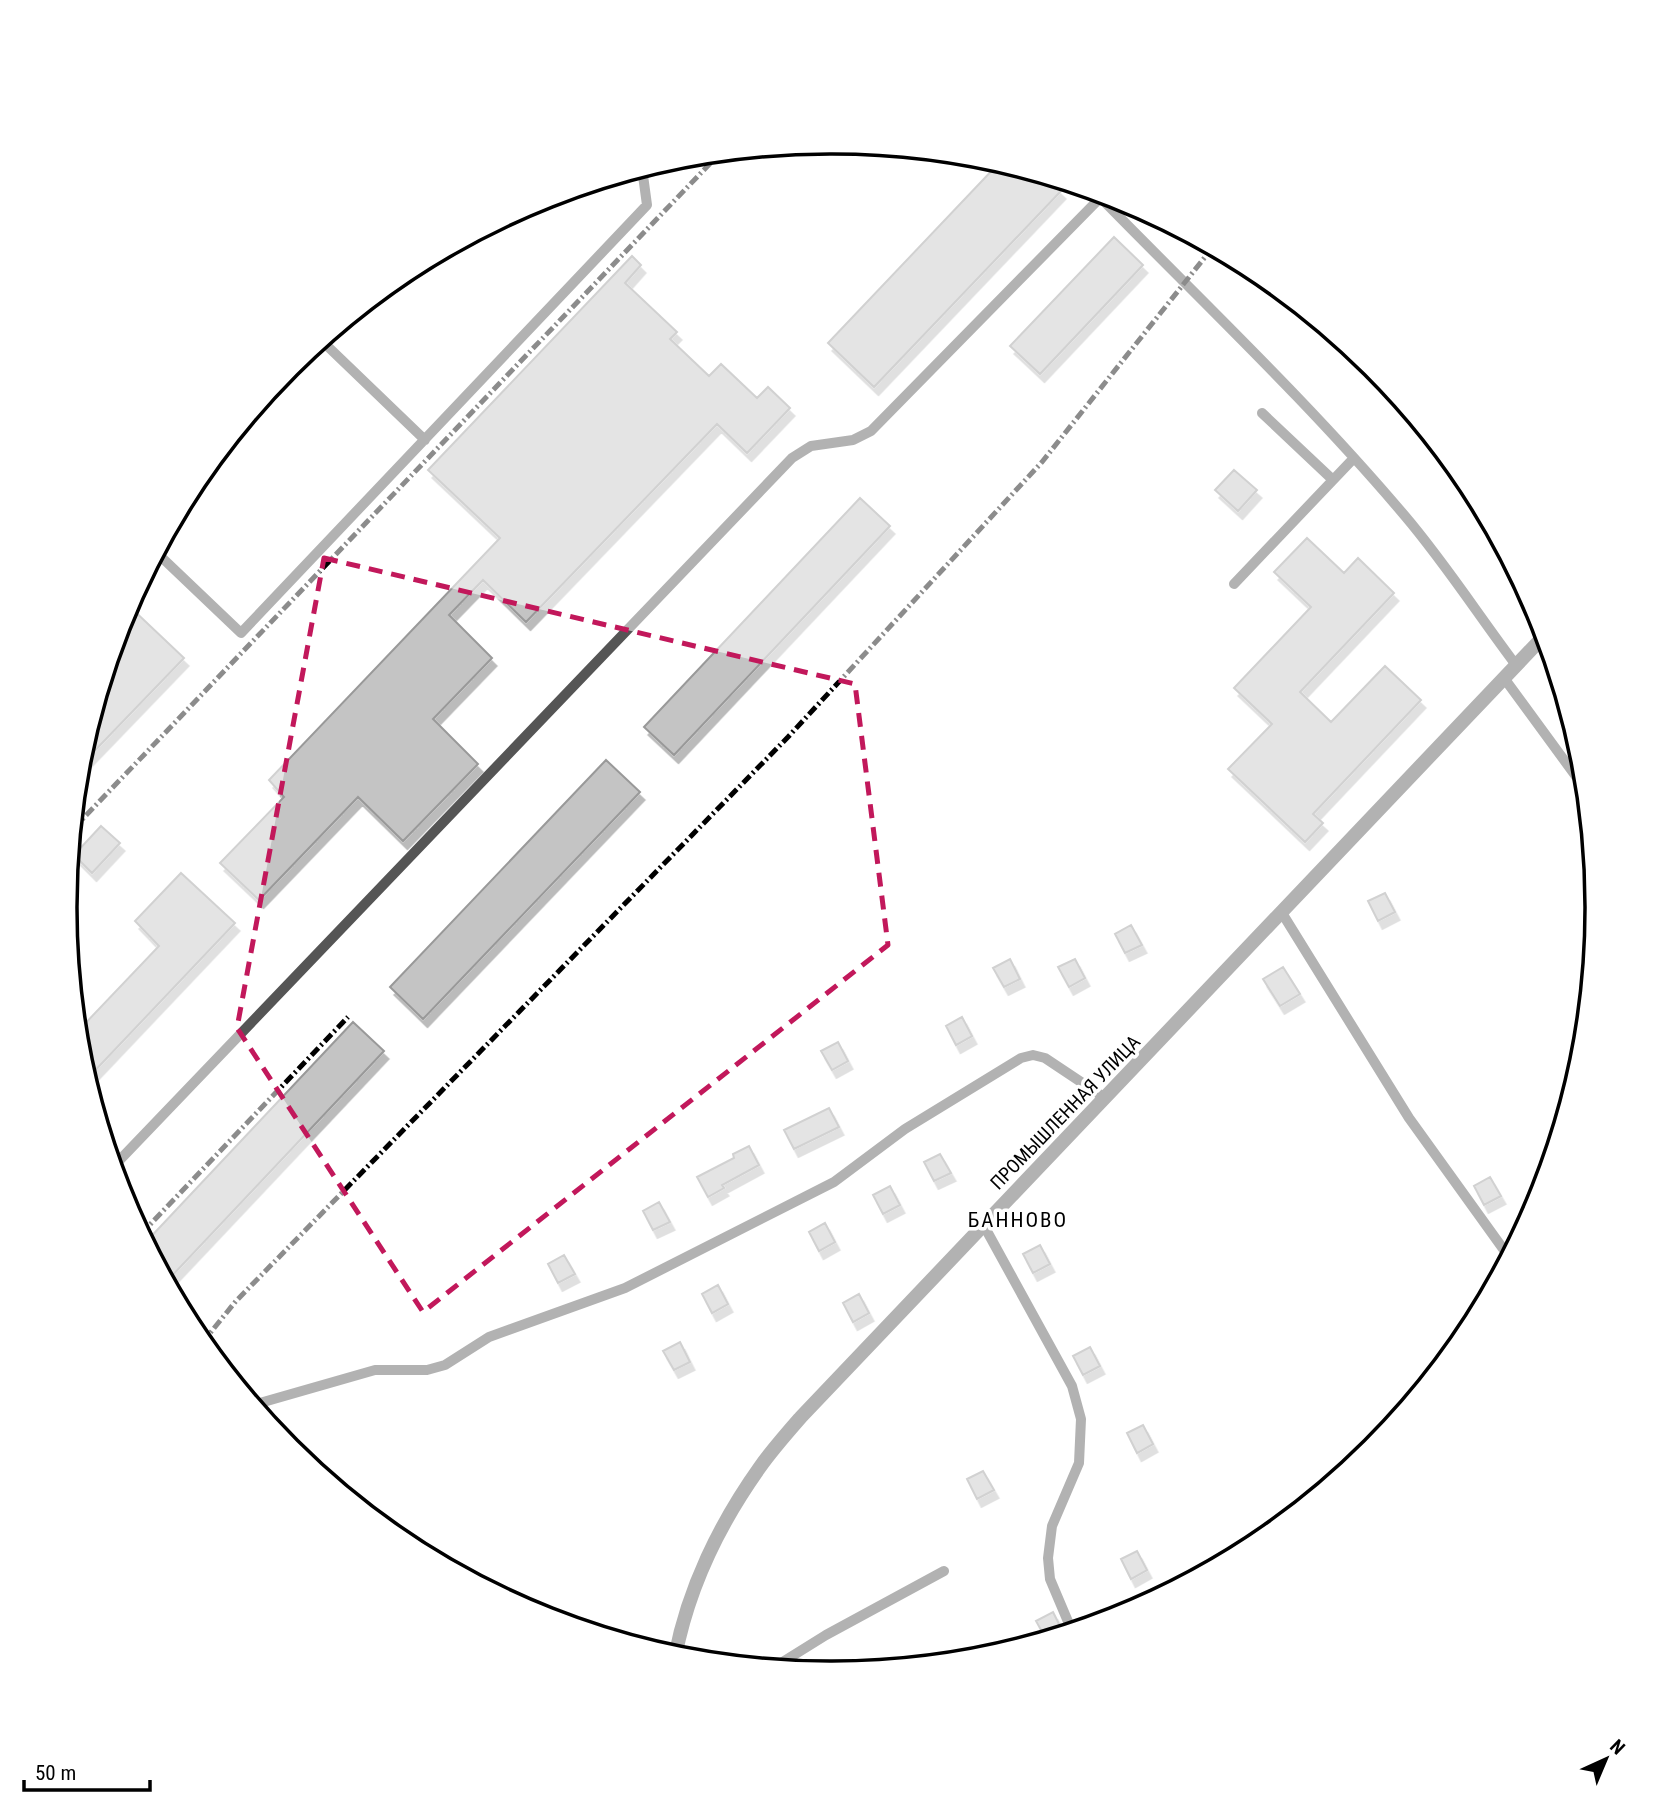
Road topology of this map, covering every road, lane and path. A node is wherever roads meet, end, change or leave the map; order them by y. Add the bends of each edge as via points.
1 (643, 177) edge
2 (1091, 200) edge
3 (1111, 208) edge
4 (328, 347) edge
5 (1262, 413) dead end
6 (425, 440) junction
7 (1354, 458) junction
8 (1333, 480) junction
9 (163, 559) edge
10 (1234, 584) dead end
11 (1537, 643) edge
12 (1516, 665) junction
13 (1504, 678) junction
14 (1573, 772) edge
15 (1282, 913) junction
16 (1105, 1098) junction
17 (120, 1159) edge
18 (983, 1224) junction
19 (1503, 1249) edge
20 (262, 1402) edge
21 (944, 1571) dead end
22 (1069, 1622) edge
23 (678, 1646) edge
24 (785, 1660) edge

1 - 6 lane via 647,205
2 - 17 lane via 871,431 853,440 811,446 792,458
3 - 7 lane
4 - 6 lane
5 - 8 lane
6 - 9 lane via 242,633
7 - 8 lane
7 - 12 lane via 1407,518
8 - 10 lane
11 - 12 street, ПРОМЫШЛЕННАЯ УЛИЦА
12 - 13 street, ПРОМЫШЛЕННАЯ УЛИЦА
13 - 14 lane
13 - 15 street, ПРОМЫШЛЕННАЯ УЛИЦА
15 - 16 street, ПРОМЫШЛЕННАЯ УЛИЦА
15 - 19 lane via 1409,1118
16 - 18 street, ПРОМЫШЛЕННАЯ УЛИЦА
16 - 20 lane via 1045,1058 1021,1058 905,1129 834,1182 625,1288 489,1337 444,1366 375,1370
18 - 22 lane via 1072,1386 1080,1419 1079,1463 1052,1526 1048,1558 1051,1579
18 - 23 street, ПРОМЫШЛЕННАЯ УЛИЦА via 801,1417 761,1466 728,1517 700,1574
21 - 24 lane

